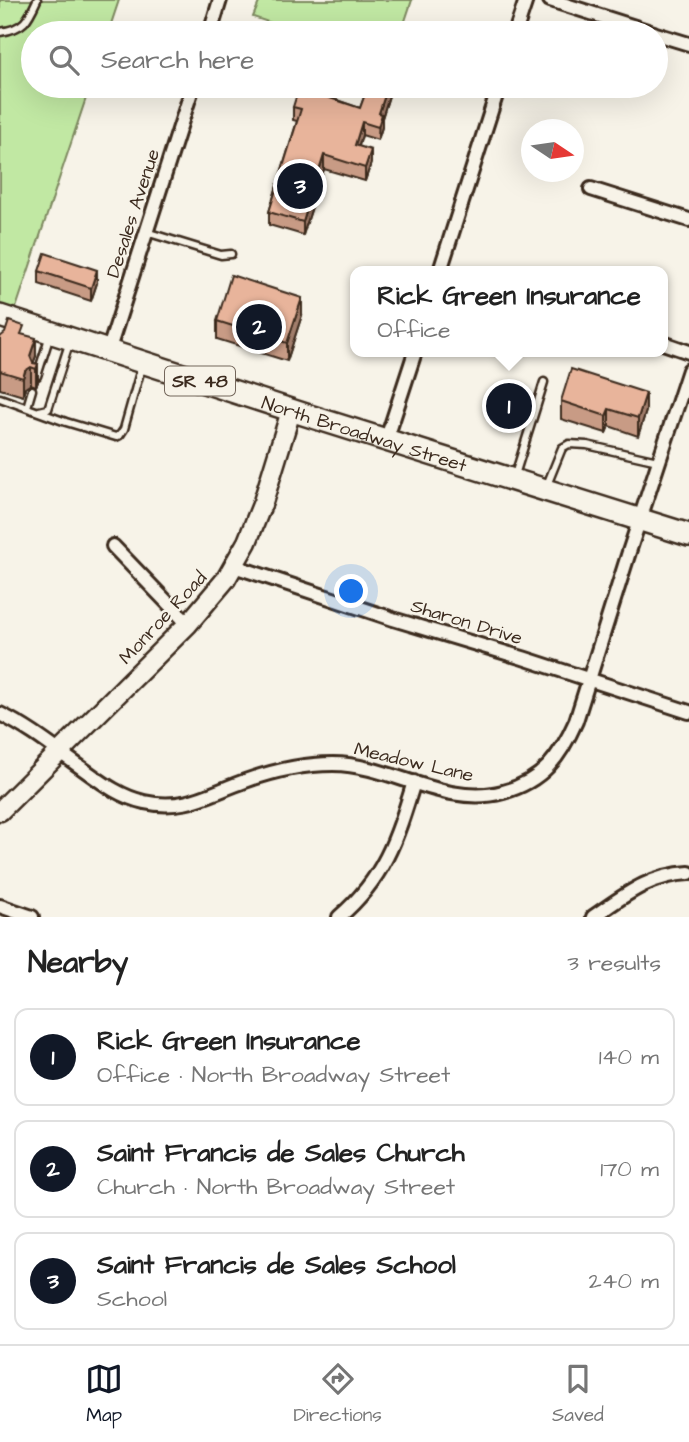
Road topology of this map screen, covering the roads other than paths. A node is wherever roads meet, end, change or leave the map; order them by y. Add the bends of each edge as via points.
1 (37, 0) edge
2 (220, 0) edge
3 (526, 0) edge
4 (550, 0) edge
5 (28, 21) edge
6 (214, 21) edge
7 (520, 21) edge
8 (615, 21) edge
9 (21, 25) edge
10 (0, 32) edge
11 (668, 38) edge
12 (689, 44) edge
13 (189, 98) edge
14 (495, 98) edge
15 (591, 189) dead end
16 (689, 220) edge
17 (146, 232) junction
18 (231, 254) dead end
19 (442, 266) edge
20 (5, 321) edge
21 (50, 333) junction
22 (71, 339) junction
23 (668, 345) edge
24 (108, 352) junction
25 (689, 352) edge
26 (413, 357) edge
27 (143, 363) junction
28 (689, 370) edge
29 (37, 376) edge
30 (544, 382) dead end
31 (32, 390) dead end
32 (0, 398) edge
33 (27, 407) junction
34 (37, 411) junction
35 (291, 411) junction
36 (683, 412) edge
37 (386, 441) junction
38 (659, 462) junction
39 (513, 481) junction
40 (545, 490) junction
41 (640, 520) junction
42 (689, 535) edge
43 (113, 546) dead end
44 (234, 566) junction
45 (188, 624) junction
46 (589, 679) junction
47 (689, 712) edge
48 (0, 714) edge
49 (59, 752) junction
50 (414, 782) junction
51 (0, 811) edge
52 (689, 873) edge
53 (0, 906) edge
54 (33, 917) edge
55 (339, 917) edge
56 (593, 917) edge

1 - 5 lane
2 - 6 street
3 - 7 street
4 - 8 street
9 - 10 lane
11 - 12 street
13 - 17 street, Desales Avenue
14 - 19 street
15 - 16 street
17 - 18 lane
17 - 24 street, Desales Avenue
20 - 21 main road, North Broadway Street / SR 48
21 - 22 main road, North Broadway Street / SR 48
21 - 29 lane
22 - 24 main road, North Broadway Street / SR 48
22 - 34 lane via 48,409
23 - 25 street
24 - 27 main road, North Broadway Street / SR 48
26 - 37 street
27 - 34 lane via 124,429 116,437
27 - 35 main road, North Broadway Street / SR 48
28 - 36 street, Meadow Lane
30 - 39 lane
31 - 33 lane
32 - 33 lane
33 - 34 lane
35 - 37 main road, North Broadway Street / SR 48
35 - 44 street, Monroe Road via 263,502
36 - 38 street, Meadow Lane
37 - 39 main road, North Broadway Street / SR 48
38 - 40 lane via 569,444 562,448
38 - 41 street, Meadow Lane
39 - 40 main road, North Broadway Street / SR 48
40 - 41 main road, North Broadway Street / SR 48
41 - 42 main road, North Broadway Street / SR 48
41 - 46 street, Meadow Lane
43 - 45 street
44 - 45 street, Monroe Road
44 - 46 street, Sharon Drive
45 - 49 street, Monroe Road
46 - 47 street, Sharon Drive
46 - 50 street, Meadow Lane via 566,744 531,780 501,793 476,796
48 - 49 street, Meadow Lane
49 - 50 street, Meadow Lane via 122,795 163,804 196,801 301,766 361,767
49 - 51 street, Monroe Road
50 - 55 street via 381,870
52 - 56 street via 647,883
53 - 54 street

